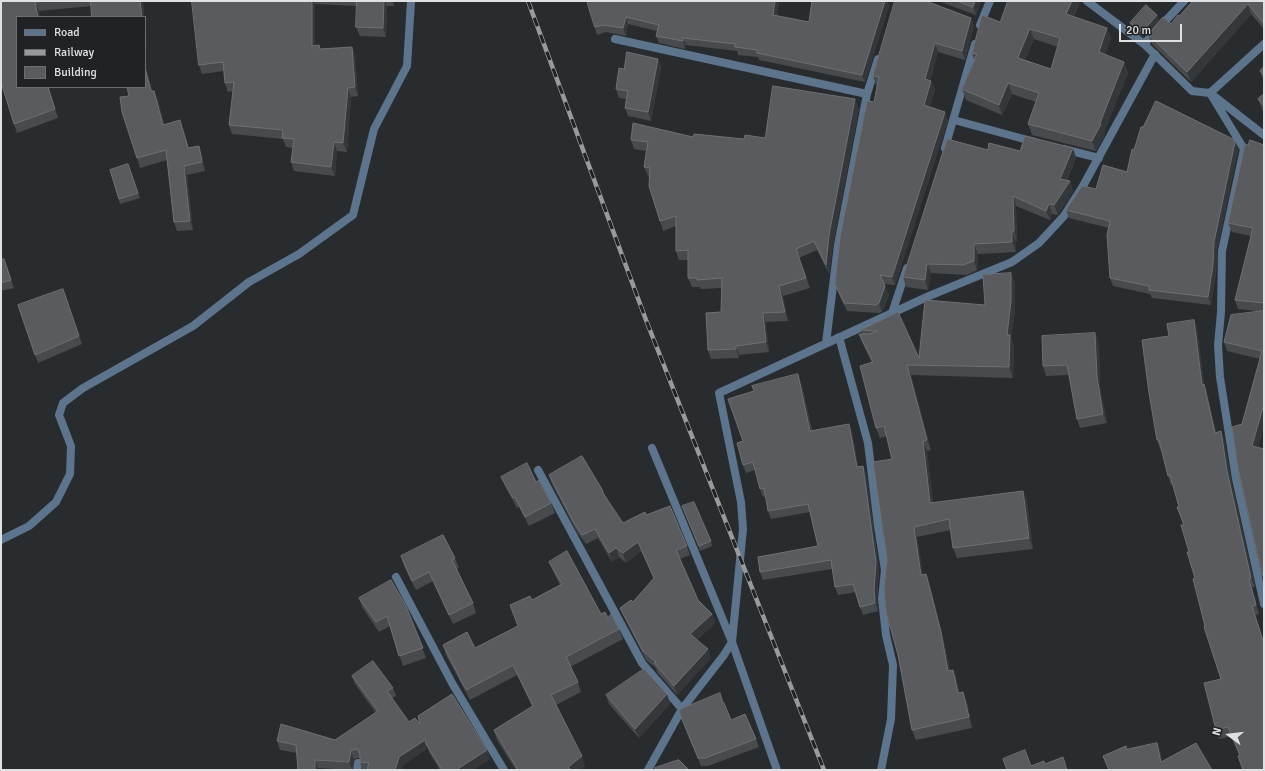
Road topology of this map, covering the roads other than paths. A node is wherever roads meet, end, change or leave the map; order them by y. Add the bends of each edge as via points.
1 (411, 1) edge
2 (990, 1) edge
3 (1087, 1) edge
4 (1184, 1) edge
5 (614, 39) dead end
6 (1144, 44) junction
7 (1264, 44) edge
8 (880, 51) edge
9 (1155, 54) junction
10 (1210, 93) junction
11 (867, 94) junction
12 (954, 120) junction
13 (1264, 135) edge
14 (943, 156) edge
15 (1099, 158) junction
16 (908, 263) edge
17 (892, 313) junction
18 (839, 337) junction
19 (826, 343) junction
20 (652, 448) dead end
21 (538, 470) dead end
22 (1, 540) edge
23 (396, 576) dead end
24 (1264, 604) edge
25 (732, 642) junction
26 (682, 708) junction
27 (775, 768) edge
28 (504, 770) edge
29 (648, 770) edge
30 (882, 770) edge

1 - 22 street via 407,66 374,129 353,215 299,254 249,282 193,326 83,388 63,403 59,414 70,446 70,474 56,502 29,526
2 - 12 street via 977,28
3 - 6 street
4 - 6 street
5 - 11 street
6 - 9 street
7 - 10 street
8 - 11 street
9 - 10 street via 1192,91
9 - 15 street
10 - 13 street
10 - 24 street via 1244,149 1222,251 1218,345 1220,377 1236,479
11 - 19 street via 838,245
12 - 14 street
12 - 15 street
15 - 17 street via 1064,216 1039,243 1012,262
16 - 17 street
17 - 18 street
18 - 19 street
18 - 30 street via 868,443 885,570 882,599 893,665 891,719
19 - 25 street via 719,393 742,502 743,522
20 - 25 street
21 - 26 street via 642,663
23 - 28 street via 452,683
25 - 26 street
25 - 27 street
26 - 29 street

